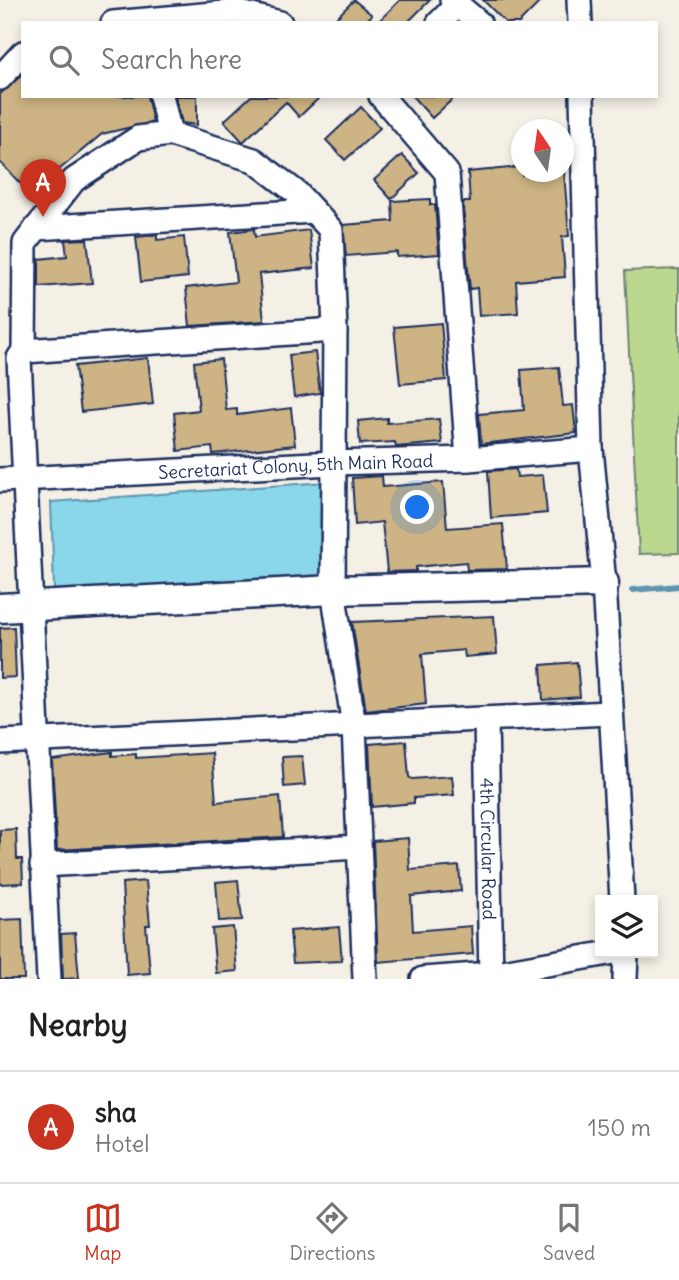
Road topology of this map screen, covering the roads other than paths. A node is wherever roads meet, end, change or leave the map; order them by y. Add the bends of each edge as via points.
1 (579, 0) edge
2 (454, 2) edge
3 (160, 13) edge
4 (122, 21) edge
5 (272, 21) edge
6 (440, 21) edge
7 (477, 21) edge
8 (580, 21) edge
9 (21, 55) edge
10 (0, 78) edge
11 (161, 98) edge
12 (383, 98) edge
13 (582, 98) edge
14 (170, 134) junction
15 (313, 211) junction
16 (36, 228) junction
17 (335, 330) junction
18 (24, 351) junction
19 (592, 449) junction
20 (468, 459) junction
21 (333, 463) junction
22 (26, 479) junction
23 (0, 480) edge
24 (604, 583) junction
25 (333, 590) junction
26 (31, 606) junction
27 (0, 608) edge
28 (609, 713) junction
29 (486, 719) junction
30 (354, 726) junction
31 (37, 740) junction
32 (0, 742) edge
33 (359, 848) junction
34 (42, 865) junction
35 (622, 895) edge
36 (595, 956) edge
37 (626, 958) edge
38 (491, 976) edge
39 (49, 979) edge
40 (365, 979) edge
41 (423, 979) edge
42 (625, 979) edge

1 - 8 street
2 - 6 street
2 - 7 street
3 - 4 street
3 - 5 street via 236,12
9 - 10 street
11 - 14 street
12 - 20 street via 447,173
13 - 19 street
14 - 15 street via 254,160
14 - 16 street via 138,138 74,180
15 - 16 street
15 - 17 street via 331,230
16 - 18 street via 24,243
17 - 18 street
17 - 21 street
18 - 22 street via 19,358
19 - 20 street, Secretariat Colony, 5th Main Road
19 - 24 street
20 - 21 street, Secretariat Colony, 5th Main Road
21 - 22 street, Secretariat Colony, 5th Main Road
21 - 25 street
22 - 23 street, Secretariat Colony, 5th Main Road
22 - 26 street
24 - 25 street
24 - 28 street
25 - 26 street
25 - 30 street
26 - 27 street
26 - 31 street
28 - 29 street
28 - 35 street
29 - 30 street
29 - 38 street, 4th Circular Road
30 - 31 street
30 - 33 street
31 - 32 street
31 - 34 street
33 - 34 street
33 - 40 street
34 - 39 street
36 - 38 street
37 - 42 street
38 - 41 street

